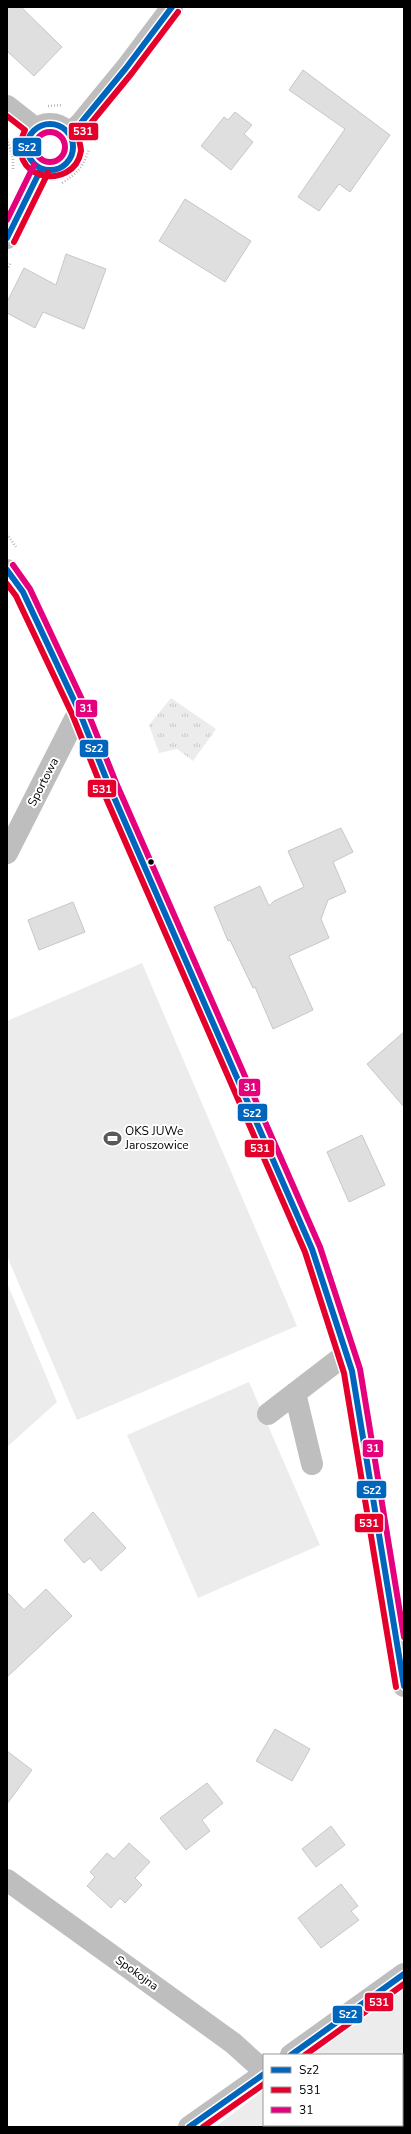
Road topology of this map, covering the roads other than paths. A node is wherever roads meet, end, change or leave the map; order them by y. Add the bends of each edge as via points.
1 (172, 7) edge
2 (7, 106) edge
3 (35, 128) junction
4 (69, 133) junction
5 (41, 168) junction
6 (7, 238) edge
7 (7, 570) edge
8 (79, 711) junction
9 (7, 853) edge
10 (346, 1354) junction
11 (295, 1393) junction
12 (268, 1414) dead end
13 (312, 1464) dead end
14 (404, 1686) edge
15 (7, 1880) edge
16 (404, 1974) edge
17 (292, 2054) edge
18 (263, 2070) edge
19 (263, 2075) edge
20 (189, 2127) edge

1 - 4 street via 126,68 80,124
2 - 3 street
3 - 4 street via 53,124
3 - 5 street via 28,137 27,152 34,164
4 - 5 street via 73,144 69,160 57,169
5 - 6 street
7 - 8 street via 23,592
8 - 9 street, Sportowa
8 - 10 street via 312,1249
10 - 11 street
10 - 14 street via 352,1371
11 - 12 street
11 - 13 street
15 - 18 street, Spokojna via 233,2043
16 - 17 street
19 - 20 street

